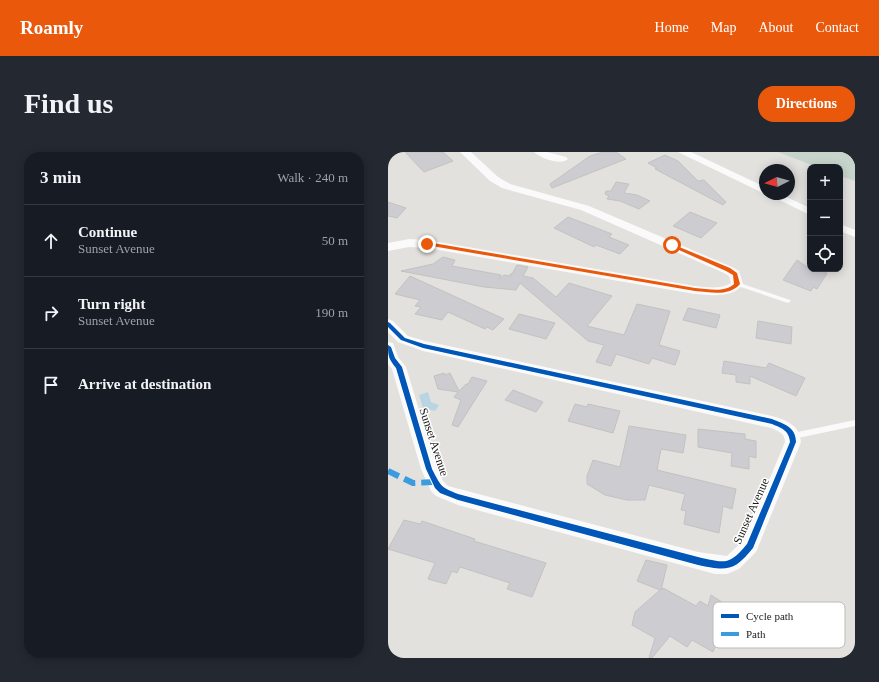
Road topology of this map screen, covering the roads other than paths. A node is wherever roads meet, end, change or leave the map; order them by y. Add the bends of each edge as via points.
1 (465, 152) edge
2 (539, 152) edge
3 (683, 152) edge
4 (563, 159) dead end
5 (759, 187) edge
6 (785, 200) edge
7 (807, 211) edge
8 (843, 228) edge
9 (855, 234) edge
10 (388, 246) edge
11 (737, 284) junction
12 (788, 301) dead end
13 (388, 324) edge
14 (423, 346) junction
15 (388, 347) edge
16 (399, 367) junction
17 (855, 423) edge
18 (793, 436) junction

1 - 11 street via 494,179 506,186 571,203 619,222 728,270 735,274
2 - 4 street
3 - 5 street
6 - 7 street
8 - 9 street
10 - 11 street via 408,242 427,244 695,290 722,291
11 - 12 lane
13 - 14 street via 403,339
14 - 16 street via 402,355
14 - 18 street via 772,422 790,430
15 - 16 street, Sunset Avenue via 392,359
16 - 18 street, Sunset Avenue via 428,468 437,486 442,490 458,498 720,566 733,564 750,546 793,442
17 - 18 lane

